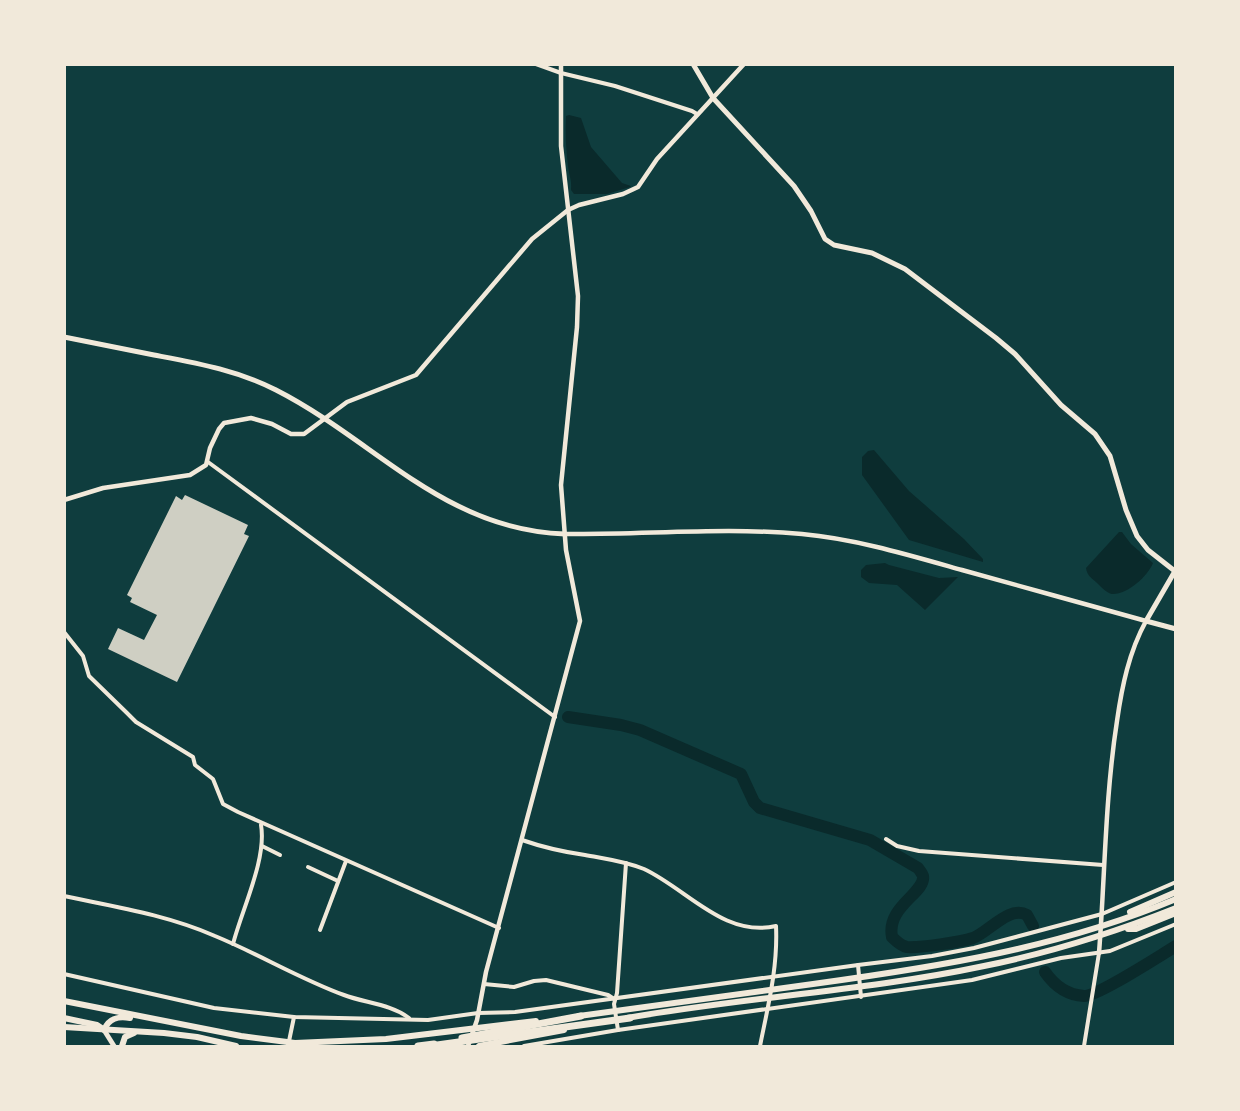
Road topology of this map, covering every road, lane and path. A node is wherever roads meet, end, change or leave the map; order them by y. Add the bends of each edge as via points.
1 (536, 64) edge
2 (561, 64) edge
3 (693, 64) edge
4 (744, 64) edge
5 (561, 73) junction
6 (713, 98) junction
7 (697, 114) junction
8 (568, 210) junction
9 (64, 337) edge
10 (324, 420) junction
11 (208, 462) junction
12 (64, 500) edge
13 (565, 534) junction
14 (1175, 572) edge
15 (1146, 621) junction
16 (1176, 629) edge
17 (64, 632) edge
18 (555, 717) junction
19 (261, 824) junction
20 (886, 839) dead end
21 (522, 840) junction
22 (262, 846) junction
23 (280, 855) dead end
24 (346, 861) junction
25 (627, 862) junction
26 (1103, 865) junction
27 (308, 867) dead end
28 (338, 881) junction
29 (1176, 882) edge
30 (1176, 892) edge
31 (64, 896) edge
32 (1176, 899) edge
33 (1176, 908) edge
34 (1176, 913) edge
35 (1102, 916) junction
36 (1121, 919) junction
37 (1176, 924) edge
38 (499, 928) junction
39 (1122, 928) junction
40 (320, 930) dead end
41 (233, 944) junction
42 (1099, 953) junction
43 (858, 965) junction
44 (64, 974) edge
45 (774, 978) junction
46 (484, 984) junction
47 (861, 995) junction
48 (64, 1000) edge
49 (614, 1002) junction
50 (768, 1007) junction
51 (478, 1013) junction
52 (581, 1016) junction
53 (64, 1018) edge
54 (294, 1018) junction
55 (410, 1018) junction
56 (630, 1018) junction
57 (64, 1027) edge
58 (617, 1029) junction
59 (104, 1030) junction
60 (211, 1030) junction
61 (183, 1035) junction
62 (472, 1037) junction
63 (114, 1047) edge
64 (122, 1047) edge
65 (236, 1047) edge
66 (288, 1047) edge
67 (418, 1047) edge
68 (430, 1047) edge
69 (468, 1047) edge
70 (480, 1047) edge
71 (524, 1047) edge
72 (760, 1047) edge
73 (1084, 1047) edge

1 - 5 street
2 - 5 street
3 - 6 main road
4 - 6 street
5 - 7 street via 615,86
5 - 8 street via 561,146
6 - 7 street
6 - 14 main road via 784,172 829,243 872,253 900,265 1015,354 1060,405 1090,428 1110,456 1137,536
7 - 8 street via 633,190
8 - 10 street via 532,239 416,375 347,402
8 - 13 street via 578,296 561,485
9 - 10 main road via 235,372 278,391
10 - 11 street via 298,434 284,432 259,419 224,423 210,448
10 - 13 main road via 441,498 472,514 528,531
11 - 12 street via 190,475 103,488
11 - 18 street
13 - 15 street via 752,532 847,540
13 - 18 street via 579,621
14 - 15 main road
15 - 16 main road
15 - 26 street via 1132,653 1121,697
17 - 19 street via 83,656 90,678 136,722 193,756 195,765 213,779 223,804
18 - 21 street
19 - 22 street
19 - 24 street
20 - 26 street via 919,851
21 - 25 street
21 - 38 street
22 - 23 street
22 - 41 street
24 - 28 street
24 - 38 street
25 - 45 street via 659,877 733,924 749,928 776,926
25 - 49 street
26 - 35 street
27 - 28 street
28 - 40 street
29 - 35 street
30 - 36 highway
31 - 41 street via 180,922
32 - 36 highway
33 - 39 highway
34 - 39 highway via 1136,928
35 - 42 street
35 - 43 street via 974,948
36 - 52 highway via 1053,941 953,963
37 - 42 street
38 - 46 street
39 - 56 highway via 1038,954 957,971
41 - 55 street via 344,995
42 - 47 street via 1061,958 972,980
42 - 73 street
43 - 45 street
43 - 47 street
44 - 54 street via 214,1008
45 - 49 street
45 - 50 street
46 - 49 street via 513,987 546,980 608,994
46 - 51 street
47 - 50 street
48 - 60 highway
49 - 51 street
49 - 58 street
50 - 58 street
50 - 72 street
51 - 55 street via 428,1020
51 - 62 street
52 - 60 highway via 337,1042 286,1042
52 - 67 highway
53 - 59 highway
54 - 55 street
54 - 66 street
56 - 68 highway
56 - 70 highway
57 - 59 highway
58 - 71 street
59 - 60 highway via 118,1016
59 - 61 highway
59 - 63 main road
61 - 64 highway via 133,1033 125,1037
61 - 65 highway
62 - 69 street
62 - 70 street

